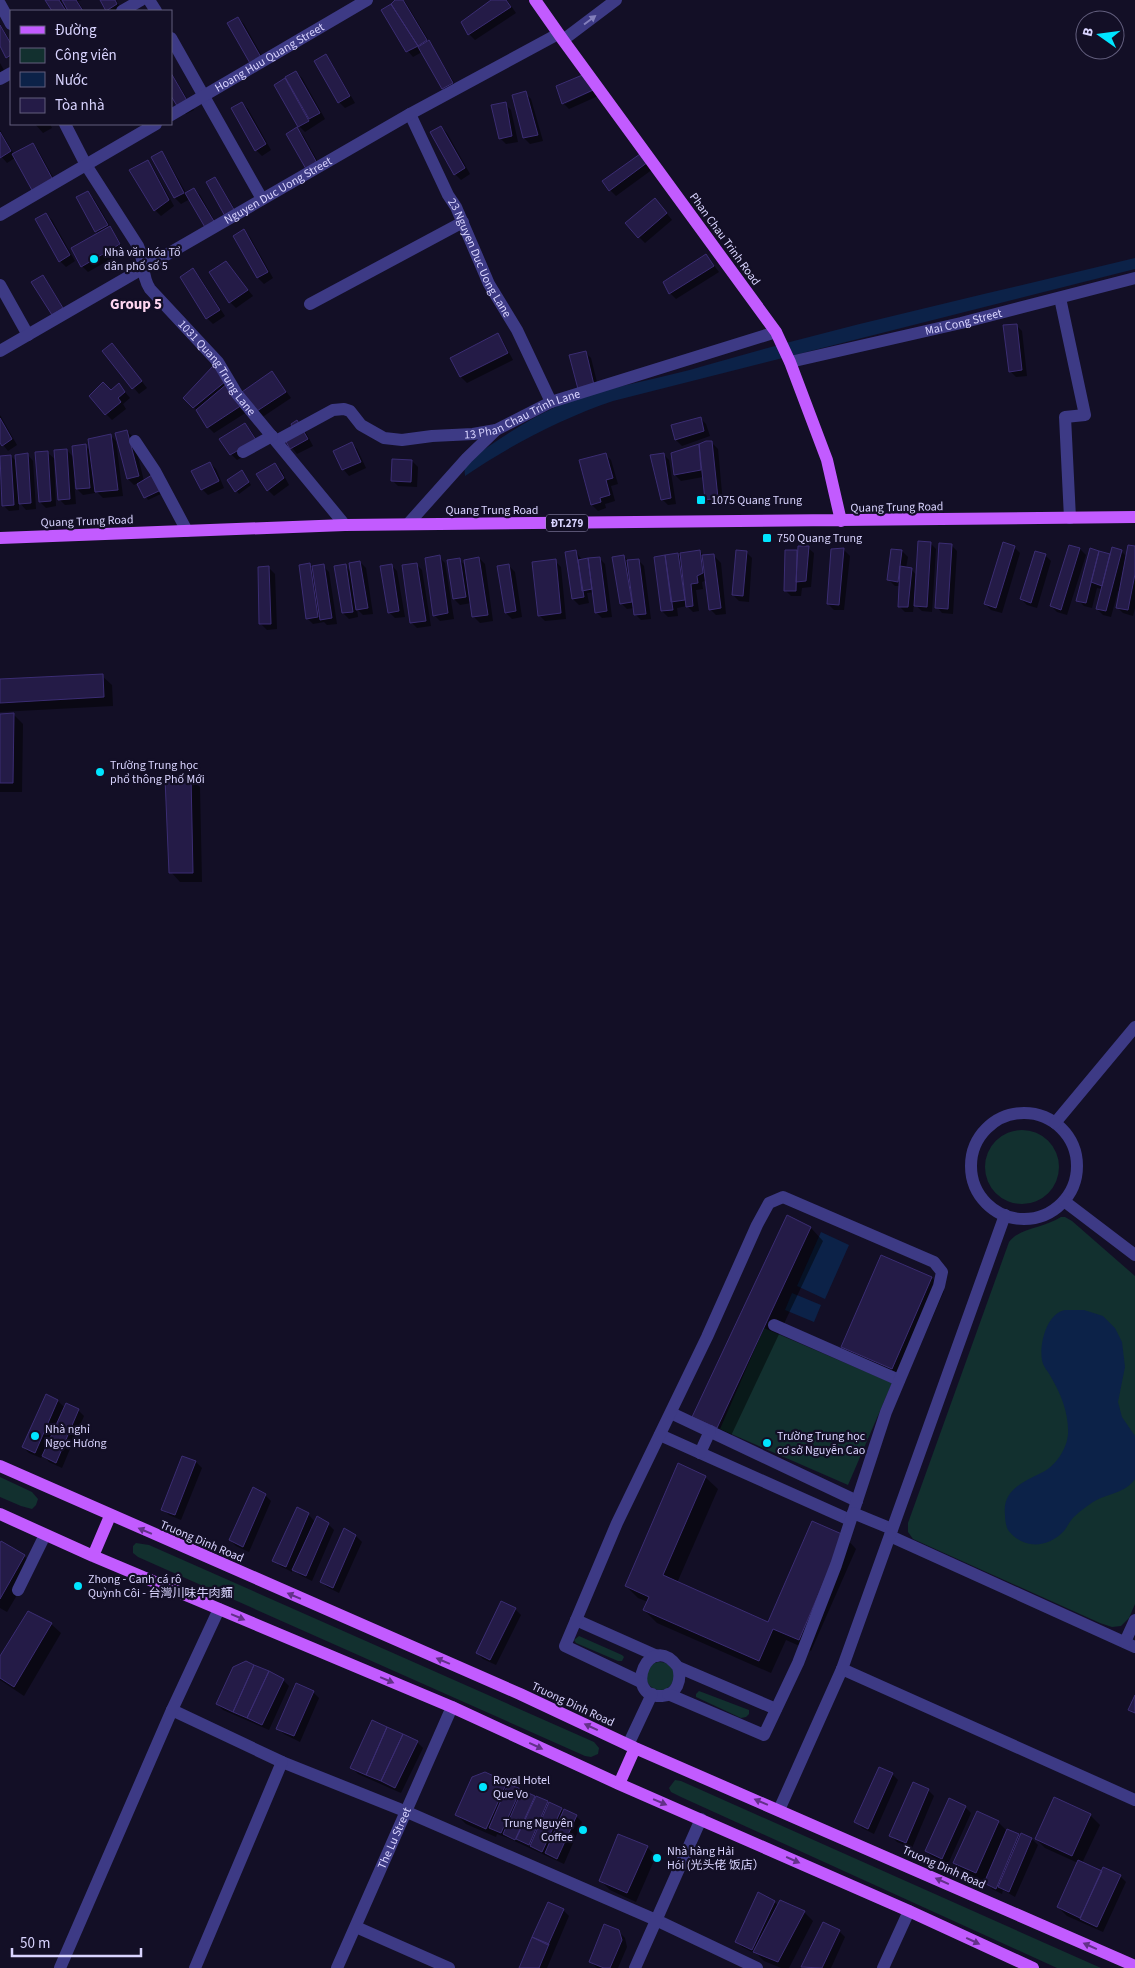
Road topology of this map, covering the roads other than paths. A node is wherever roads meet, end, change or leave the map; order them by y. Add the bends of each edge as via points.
1 (142, 0) edge
2 (367, 0) edge
3 (616, 0) edge
4 (540, 2) edge
5 (0, 4) edge
6 (124, 10) edge
7 (10, 22) edge
8 (560, 37) junction
9 (172, 40) edge
10 (204, 96) junction
11 (172, 114) edge
12 (410, 114) junction
13 (66, 125) edge
14 (154, 125) edge
15 (86, 164) junction
16 (262, 199) junction
17 (0, 215) edge
18 (463, 222) junction
19 (144, 267) junction
20 (1135, 278) edge
21 (0, 286) edge
22 (1060, 298) junction
23 (310, 304) dead end
24 (776, 332) junction
25 (28, 334) junction
26 (0, 351) edge
27 (790, 362) junction
28 (551, 402) junction
29 (496, 430) junction
30 (274, 439) junction
31 (136, 441) dead end
32 (243, 452) dead end
33 (1070, 518) junction
34 (1135, 518) edge
35 (841, 521) junction
36 (408, 524) junction
37 (345, 525) junction
38 (187, 531) junction
39 (0, 538) edge
40 (1135, 1027) edge
41 (1055, 1123) junction
42 (1064, 1201) junction
43 (1005, 1215) junction
44 (1135, 1254) edge
45 (774, 1324) dead end
46 (899, 1380) junction
47 (671, 1412) junction
48 (710, 1431) junction
49 (660, 1435) junction
50 (752, 1451) junction
51 (700, 1453) junction
52 (770, 1460) junction
53 (0, 1466) edge
54 (742, 1472) junction
55 (808, 1478) junction
56 (762, 1480) junction
57 (800, 1498) junction
58 (853, 1511) junction
59 (0, 1514) edge
60 (110, 1516) junction
61 (891, 1533) junction
62 (45, 1535) junction
63 (93, 1556) junction
64 (18, 1590) dead end
65 (219, 1609) junction
66 (576, 1620) junction
67 (1135, 1620) edge
68 (1130, 1645) edge
69 (657, 1656) junction
70 (678, 1667) junction
71 (842, 1669) junction
72 (642, 1682) junction
73 (652, 1694) junction
74 (668, 1694) junction
75 (452, 1707) junction
76 (776, 1709) junction
77 (172, 1710) junction
78 (632, 1746) junction
79 (282, 1762) junction
80 (619, 1784) junction
81 (1135, 1800) edge
82 (780, 1810) junction
83 (407, 1812) junction
84 (701, 1819) junction
85 (909, 1911) junction
86 (656, 1920) junction
87 (356, 1927) junction
88 (1135, 1966) edge
89 (60, 1968) edge
90 (195, 1968) edge
91 (338, 1968) edge
92 (448, 1968) edge
93 (635, 1968) edge
94 (757, 1968) edge
95 (883, 1968) edge
96 (1033, 1968) edge

1 - 6 street
2 - 10 street, Hoang Huu Quang Street
8 -> 3 street, Nguyen Duc Uong Street
4 - 8 main road, Phan Chau Trinh Road
5 - 7 street
8 - 12 street, Nguyen Duc Uong Street
8 - 24 main road, Phan Chau Trinh Road
9 - 10 street
10 - 11 street, Hoang Huu Quang Street
10 - 16 street
12 - 16 street, Nguyen Duc Uong Street
12 - 18 street, 23 Nguyen Duc Uong Lane
13 - 15 street, 1031 Quang Trung Lane
14 - 15 street
15 - 17 street
15 - 19 street, 1031 Quang Trung Lane via 138,246
16 - 19 street, Nguyen Duc Uong Street
18 - 23 street
18 - 28 street, 23 Nguyen Duc Uong Lane via 489,284 516,330
19 - 25 street, Nguyen Duc Uong Street
19 - 30 street, 1031 Quang Trung Lane via 146,284 218,362 237,394
20 - 22 street, Mai Cong Street
21 - 25 street
22 - 27 street, Mai Cong Street
22 - 33 street via 1085,415 1064,417
24 - 27 main road, Phan Chau Trinh Road
24 - 28 street, 13 Phan Chau Trinh Lane
25 - 26 street, Nguyen Duc Uong Street
27 - 35 main road, Phan Chau Trinh Road via 827,460
28 - 29 street, 13 Phan Chau Trinh Lane
29 - 30 street, 13 Phan Chau Trinh Lane via 402,440 384,438 361,425 350,411 344,409 333,410
29 - 36 street
30 - 32 street, 13 Phan Chau Trinh Lane
30 - 37 street, 1031 Quang Trung Lane
31 - 38 street
33 - 34 main road, Quang Trung Road / ĐT.279
33 - 35 main road, Quang Trung Road / ĐT.279
35 - 36 main road, Quang Trung Road / ĐT.279
36 - 37 main road, Quang Trung Road / ĐT.279
37 - 38 main road, Quang Trung Road / ĐT.279
38 - 39 main road, Quang Trung Road / ĐT.279
40 - 41 street
41 - 42 street via 1070,1141 1077,1164 1072,1188
41 - 43 street via 1030,1114 1009,1116 991,1125 978,1141 972,1160 976,1188 988,1204
42 - 43 street via 1051,1212 1036,1218 1020,1219
42 - 44 street
43 - 61 street
45 - 46 street
46 - 47 street via 942,1272 934,1262 783,1197 769,1203 757,1225
46 - 58 street
47 - 48 street
47 - 49 street
48 - 50 street
48 - 51 street
49 - 51 street
49 - 66 street via 617,1523
50 - 52 street
50 - 54 street
51 - 54 street
52 - 55 street
52 - 56 street
53 - 60 main road, Truong Dinh Road
54 - 56 street
55 - 57 street
55 - 58 street
56 - 57 street
57 - 58 street
58 - 61 street
58 - 76 street via 836,1565
59 - 62 main road
60 - 63 main road
78 -> 60 main road, Truong Dinh Road
61 - 68 street
61 - 71 street
62 - 63 main road
62 - 64 street
63 - 65 main road
65 -> 75 main road
65 - 77 street
66 - 69 street
66 - 72 street via 565,1646
67 - 68 street
69 - 70 street via 670,1658
69 - 72 street via 645,1663 640,1676
70 - 74 street via 678,1686
70 - 76 street
71 - 81 street
71 - 82 street
72 - 73 street
73 - 74 street
73 - 78 street
74 - 76 street via 764,1735
75 -> 80 main road
75 - 83 street, The Lu Street
77 - 79 street
77 - 89 street
78 - 80 main road
82 -> 78 main road, Truong Dinh Road
79 - 83 street
79 - 90 street
80 -> 84 main road
88 -> 82 main road, Truong Dinh Road
83 - 86 street
83 - 87 street, The Lu Street
84 -> 85 main road
84 - 86 street
85 - 95 street
85 -> 96 main road
86 - 93 street
86 - 94 street
87 - 91 street, The Lu Street
87 - 92 street

